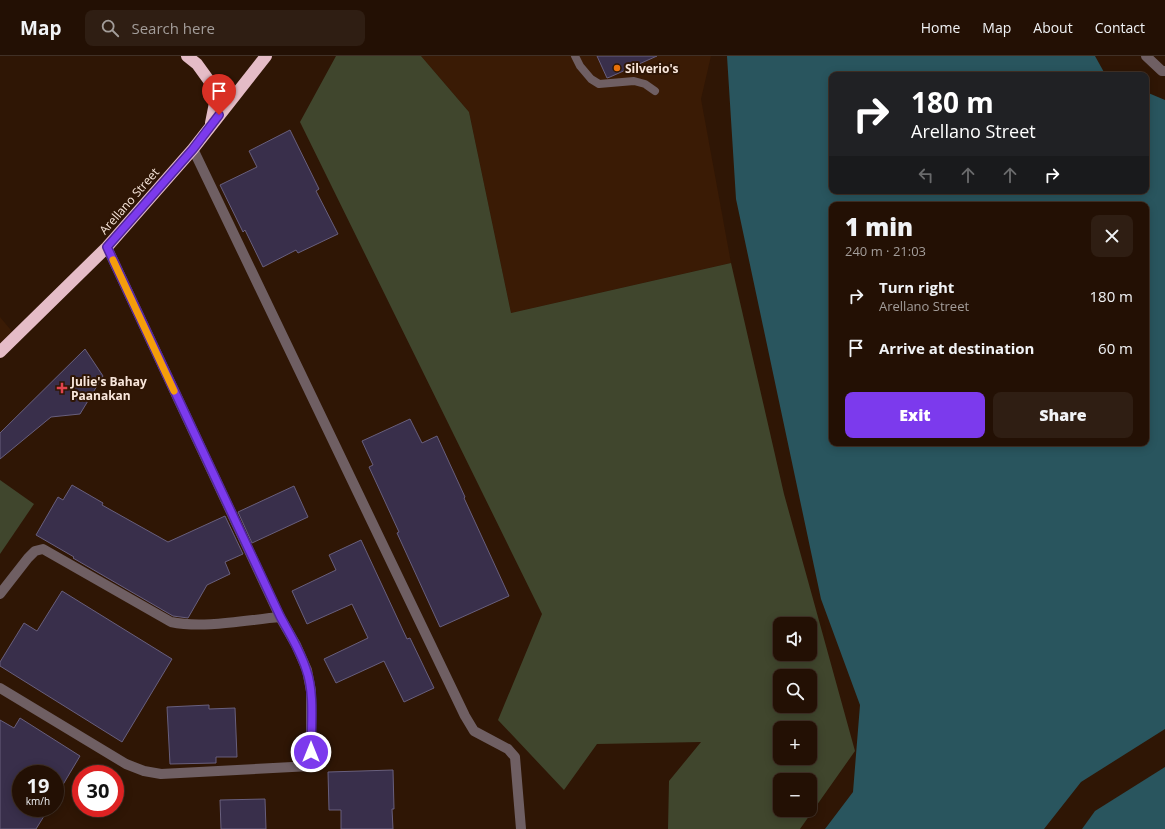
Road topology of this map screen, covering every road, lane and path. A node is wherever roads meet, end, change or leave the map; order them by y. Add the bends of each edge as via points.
1 (187, 56) edge
2 (266, 56) edge
3 (575, 56) edge
4 (1146, 56) edge
5 (1165, 71) edge
6 (655, 91) dead end
7 (210, 126) junction
8 (193, 149) junction
9 (107, 247) junction
10 (0, 352) edge
11 (1, 592) edge
12 (280, 616) junction
13 (0, 688) edge
14 (521, 829) edge

1 - 7 highway via 197,64 210,82 215,103
2 - 7 highway, Arellano Street
3 - 6 lane via 591,79 599,84 634,81 645,84
4 - 5 street
7 - 8 highway, Arellano Street
8 - 9 highway, Arellano Street
8 - 14 street via 465,716 474,730 508,749 515,757
9 - 10 highway, Arellano Street
9 - 12 street
11 - 12 street via 28,558 35,551 43,549 171,622 199,625
12 - 13 street via 307,670 311,692 311,766 161,774 144,771 126,764

